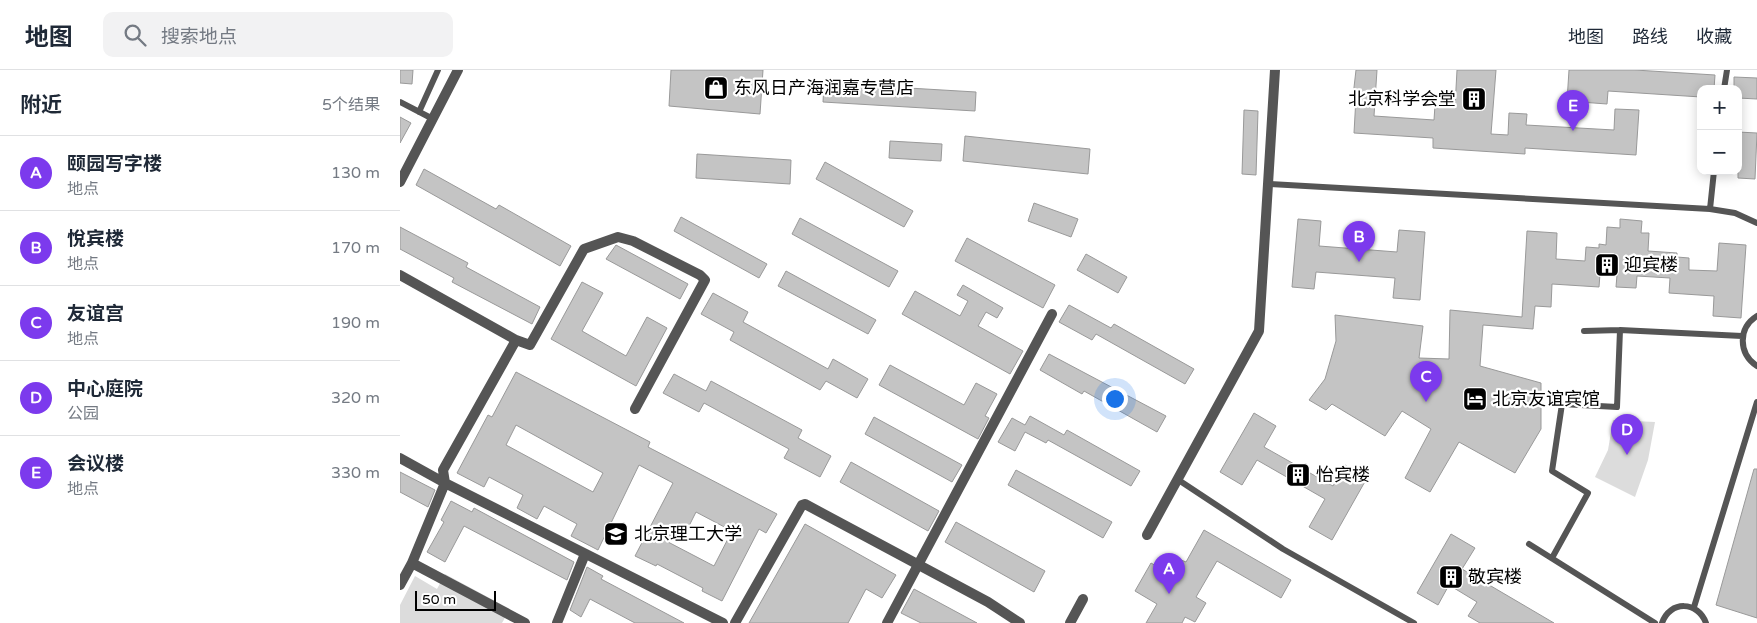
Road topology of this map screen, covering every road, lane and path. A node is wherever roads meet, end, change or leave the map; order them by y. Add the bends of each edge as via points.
1 (438, 70) edge
2 (458, 70) edge
3 (1275, 70) edge
4 (1727, 70) edge
5 (1725, 85) edge
6 (400, 102) edge
7 (420, 112) junction
8 (434, 119) junction
9 (1714, 175) edge
10 (400, 182) edge
11 (1268, 184) junction
12 (1710, 209) junction
13 (1757, 223) edge
14 (400, 275) edge
15 (1052, 314) dead end
16 (1757, 316) edge
17 (1620, 330) junction
18 (1584, 331) dead end
19 (1742, 336) junction
20 (516, 340) junction
21 (1757, 366) edge
22 (1757, 402) edge
23 (635, 410) dead end
24 (400, 458) edge
25 (1178, 480) junction
26 (445, 483) junction
27 (1147, 535) dead end
28 (1529, 544) dead end
29 (585, 554) junction
30 (1552, 558) junction
31 (412, 563) junction
32 (918, 564) junction
33 (400, 585) edge
34 (1084, 599) dead end
35 (1694, 608) junction
36 (525, 623) edge
37 (557, 623) edge
38 (723, 623) edge
39 (734, 623) edge
40 (887, 623) edge
41 (1020, 623) edge
42 (1070, 623) edge
43 (1414, 623) edge
44 (1655, 623) edge
45 (1662, 623) edge
46 (1706, 623) edge

1 - 7 lane
2 - 8 street
3 - 11 street
4 - 5 lane
6 - 7 lane
7 - 8 lane
8 - 10 street
9 - 12 lane
11 - 12 lane
11 - 25 street via 1258,331
12 - 13 lane via 1735,213
14 - 20 street
15 - 32 street
16 - 19 lane via 1747,325
17 - 18 lane
17 - 19 lane
17 - 30 lane via 1617,407 1562,404 1552,471 1588,493
19 - 21 lane via 1746,355
20 - 23 street via 530,345 584,250 618,237 633,241 700,275 705,280
20 - 26 street via 443,470
22 - 35 lane
24 - 26 street
25 - 27 street
25 - 43 lane via 1283,549
26 - 29 street
26 - 31 street
28 - 30 lane
29 - 37 street
29 - 38 street
30 - 44 lane
31 - 33 street
31 - 36 street
32 - 39 street via 805,504
32 - 40 street
32 - 41 street
34 - 42 street
35 - 45 lane via 1675,607 1665,615
35 - 46 lane via 1700,611

